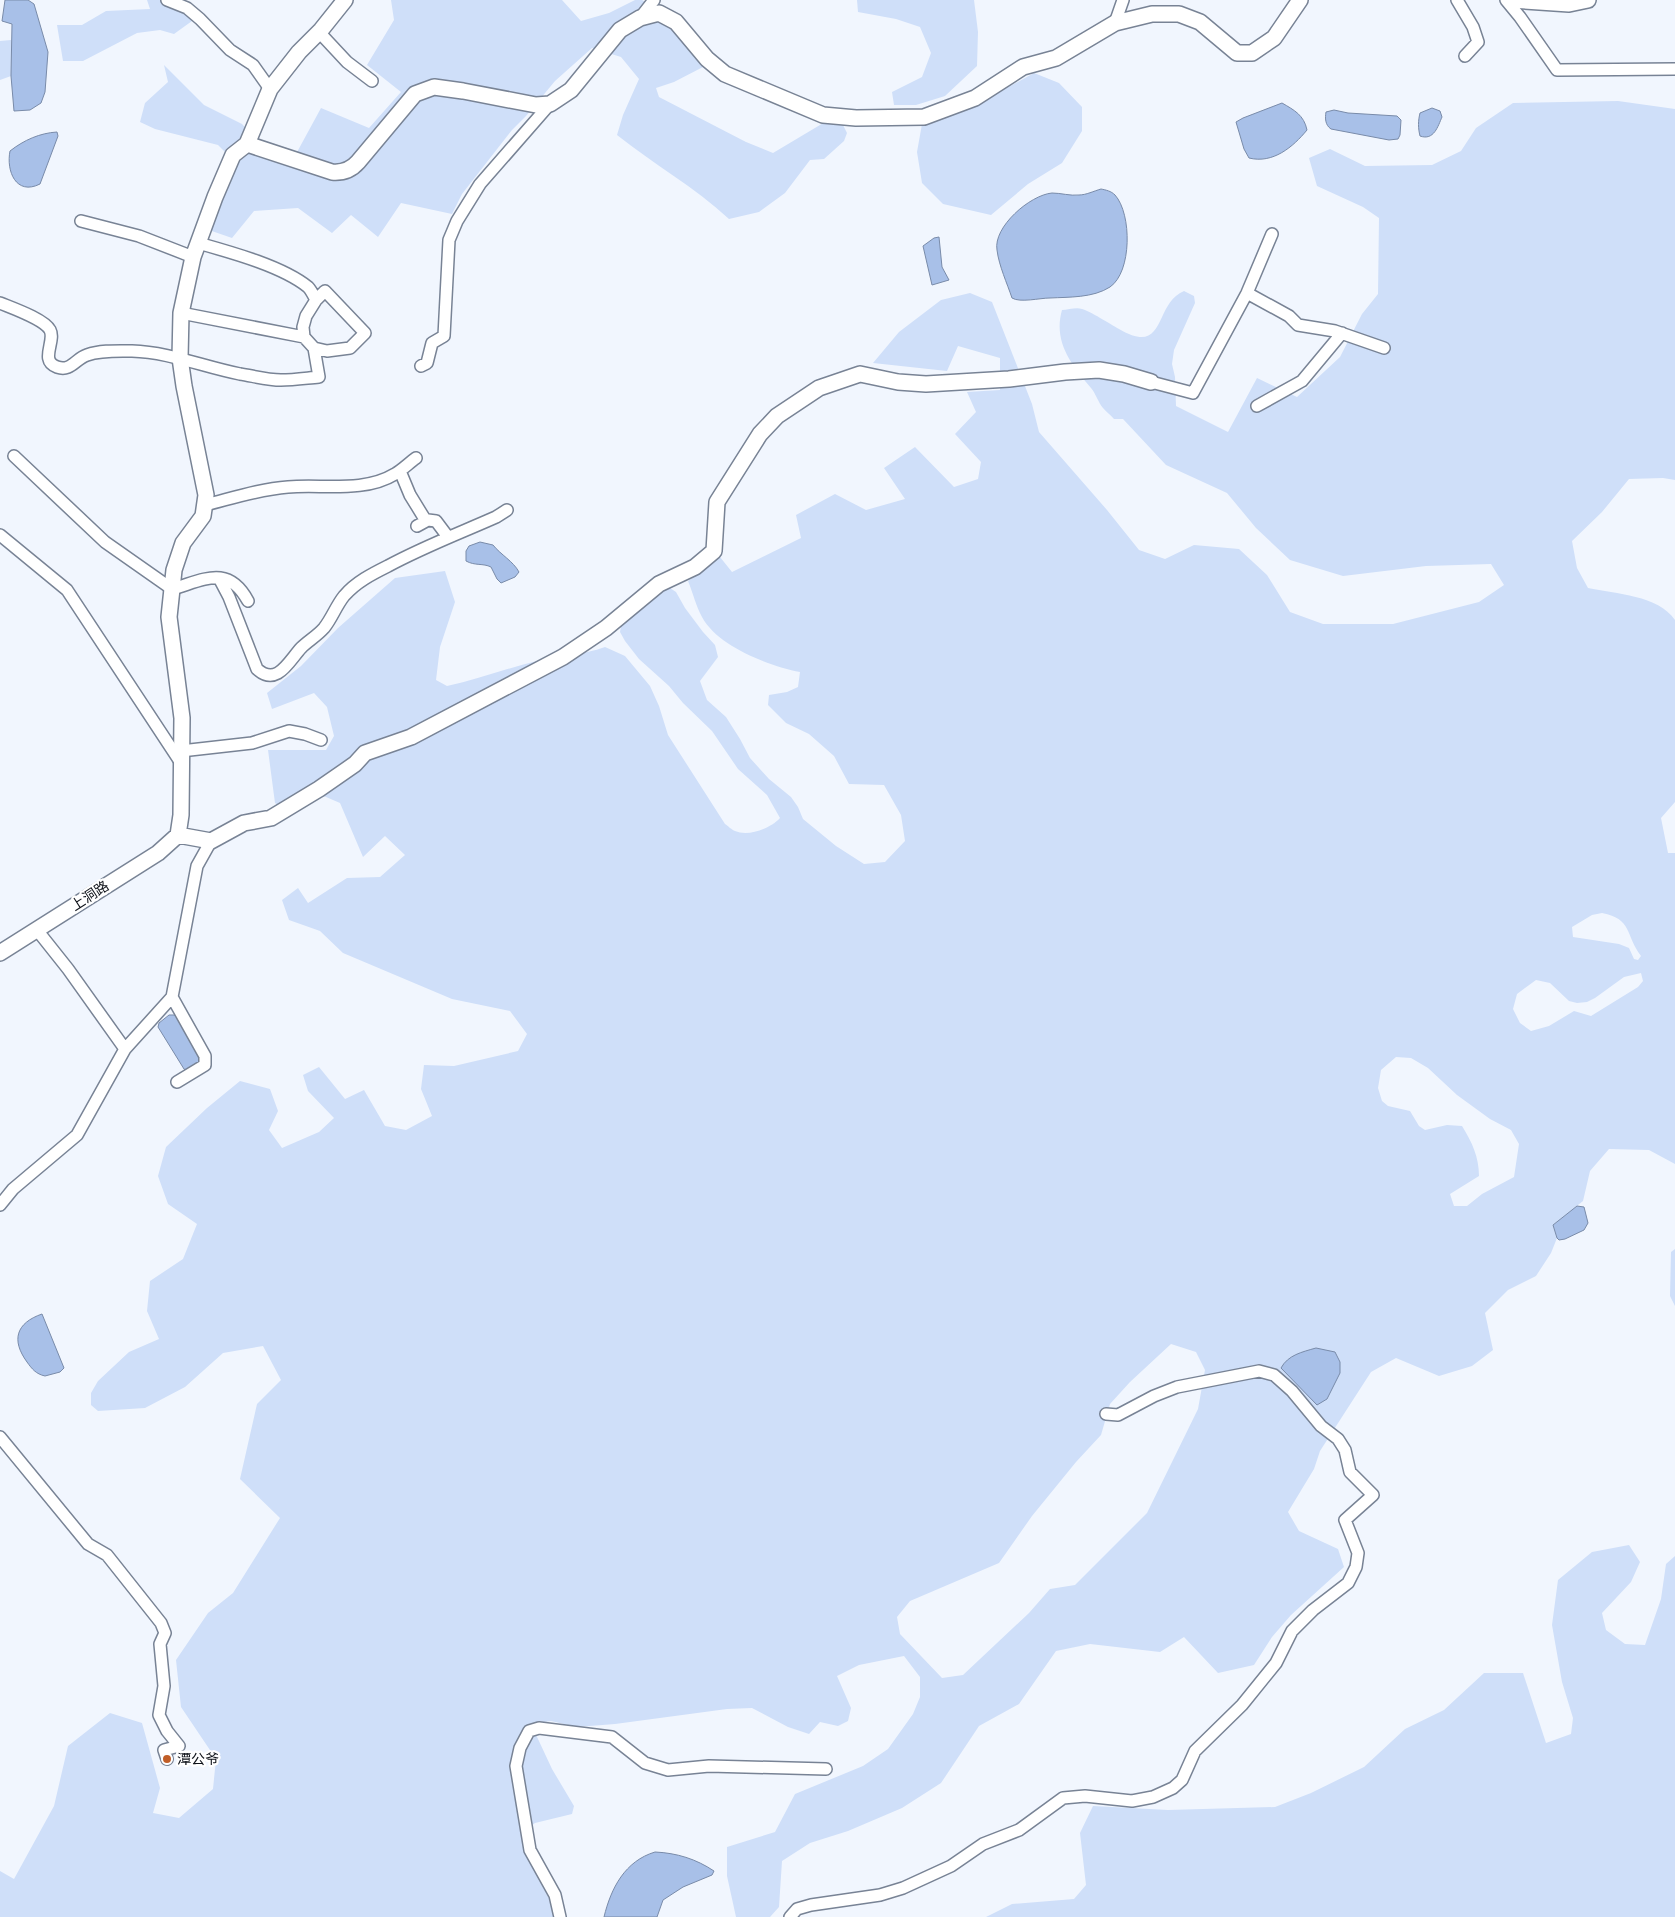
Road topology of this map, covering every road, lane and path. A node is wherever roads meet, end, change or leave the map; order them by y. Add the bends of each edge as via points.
1 (167, 0) edge
2 (345, 0) edge
3 (654, 0) edge
4 (1123, 0) edge
5 (1300, 0) edge
6 (1457, 0) edge
7 (1506, 0) edge
8 (1511, 0) edge
9 (1588, 0) edge
10 (640, 18) junction
11 (1115, 23) junction
12 (319, 32) junction
13 (1465, 56) dead end
14 (1675, 69) edge
15 (372, 81) dead end
16 (270, 89) junction
17 (550, 104) junction
18 (247, 144) junction
19 (81, 221) dead end
20 (1272, 234) dead end
21 (196, 250) junction
22 (1247, 293) junction
23 (316, 300) junction
24 (0, 303) edge
25 (181, 313) junction
26 (1342, 334) junction
27 (304, 337) junction
28 (314, 348) junction
29 (1384, 348) dead end
30 (180, 358) junction
31 (421, 366) dead end
32 (1151, 382) joint
33 (1257, 406) dead end
34 (14, 456) dead end
35 (416, 458) dead end
36 (400, 470) junction
37 (205, 505) junction
38 (507, 510) dead end
39 (0, 536) edge
40 (448, 537) junction
41 (219, 578) junction
42 (172, 589) junction
43 (248, 601) dead end
44 (321, 740) dead end
45 (181, 757) junction
46 (178, 836) junction
47 (211, 841) junction
48 (37, 930) junction
49 (0, 953) edge
50 (172, 997) junction
51 (125, 1049) junction
52 (177, 1082) dead end
53 (0, 1205) edge
54 (1106, 1414) dead end
55 (0, 1437) edge
56 (167, 1759) dead end
57 (826, 1769) dead end
58 (560, 1917) edge
59 (790, 1917) edge

1 - 16 street via 187,8 200,19 230,50 253,65
2 - 12 street
3 - 10 street
4 - 11 street
5 - 11 street via 1274,38 1252,53 1237,53 1200,22 1179,14 1152,14
6 - 13 street via 1474,27 1478,42
7 - 14 street via 1557,70
8 - 9 street via 1568,4
10 - 11 street via 659,13 676,22 706,59 725,74 822,115 856,118 924,117 975,98 1023,67 1056,58
10 - 17 street via 620,30 571,90
12 - 15 street via 347,62
12 - 16 street
16 - 18 street
17 - 18 street via 536,105 434,87 415,94 358,162 340,173
17 - 31 street via 480,184 457,221 449,240 444,336 432,343 426,364
18 - 21 street via 233,155
19 - 21 street
20 - 22 street
21 - 23 street via 241,255 309,288
21 - 25 street
22 - 26 street via 1290,316 1298,325
22 - 32 street via 1193,393
23 - 27 street via 306,316
23 - 28 street via 325,291 365,333 350,348 327,351
24 - 30 street via 42,322 50,329 52,336 48,353 52,365 59,368 71,367 84,356 109,351 135,351
25 - 27 street
25 - 30 street
26 - 29 street
26 - 33 street via 1302,381
27 - 28 street
28 - 30 street via 319,377 280,380 239,374
30 - 37 street via 206,495
32 - 47 street via 1099,370 926,384 860,374 820,388 777,416 760,434 717,502 714,551 695,567 659,584 606,628 563,657 411,737 365,753 319,789 271,818 244,823
34 - 42 street via 105,542
35 - 36 street
36 - 37 street via 367,483 260,490
36 - 40 street via 421,524 436,521
37 - 42 street via 203,516 183,544 174,570
38 - 40 street
39 - 45 street via 68,590
40 - 41 street via 355,585 319,633 303,646 286,668 270,676 257,669 236,612
41 - 42 street
41 - 43 street via 234,582
42 - 45 street via 169,617 182,718
44 - 45 street via 289,731 252,743
45 - 46 street
46 - 47 street
46 - 48 street, 上洞路 via 158,853
47 - 50 street via 197,866
48 - 49 street, 上洞路
48 - 51 street
50 - 51 street
50 - 52 street via 205,1056 206,1065
51 - 53 street via 77,1134 12,1189
54 - 59 street via 1118,1415 1176,1387 1260,1371 1274,1375 1321,1426 1338,1438 1345,1450 1350,1472 1373,1495 1345,1520 1358,1553 1356,1567 1348,1583 1292,1631 1276,1663 1242,1705 1195,1751 1182,1780 1173,1788 1153,1798 1132,1800 1086,1796 1063,1798 1019,1830 984,1844 951,1866 903,1888 811,1905 797,1909
55 - 56 street via 88,1544 107,1554 120,1569 161,1623 165,1633 160,1644 164,1686 159,1715 179,1746 164,1750
57 - 58 street via 709,1766 668,1770 645,1763 612,1737 540,1728 529,1731 520,1748 516,1766 530,1850 555,1895

